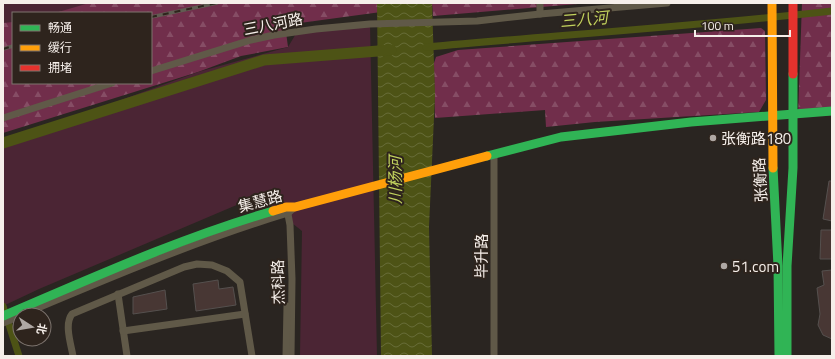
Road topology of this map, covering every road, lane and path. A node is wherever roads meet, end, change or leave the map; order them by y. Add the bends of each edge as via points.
1 (540, 3) edge
2 (666, 3) edge
3 (772, 3) edge
4 (793, 3) edge
5 (658, 4) edge
6 (540, 14) junction
7 (152, 71) edge
8 (109, 84) edge
9 (832, 111) edge
10 (793, 114) junction
11 (772, 116) junction
12 (3, 118) edge
13 (494, 156) junction
14 (287, 210) junction
15 (118, 294) junction
16 (34, 307) edge
17 (245, 314) junction
18 (12, 318) edge
19 (3, 323) edge
20 (123, 332) junction
21 (73, 356) edge
22 (127, 356) edge
23 (252, 356) edge
24 (286, 356) edge
25 (291, 356) edge
26 (494, 356) edge
27 (779, 356) edge
28 (787, 356) edge

1 - 6 street
2 - 5 street, 三八河路
3 - 11 street, 张衡路
4 - 10 street, 张衡路
5 - 6 street, 三八河路
6 - 7 street, 三八河路 via 477,21 370,24 274,35 227,46
8 - 12 street
9 - 10 street, 集慧路
10 - 11 street, 集慧路
10 - 28 street, 张衡路 via 793,168 787,273
11 - 13 street, 集慧路 via 691,122 561,137
11 - 27 street, 张衡路
13 - 14 street, 集慧路
13 - 26 street, 毕升路
14 - 16 street, 集慧路 via 206,232
14 - 24 street, 杰科路
14 - 25 street, 杰科路 via 292,279
15 - 17 street via 184,267 197,264 212,265 227,271 240,282
15 - 20 street
15 - 21 street via 75,312 70,317 68,325
17 - 20 street
17 - 23 street
18 - 19 street, 集慧路
20 - 22 street

